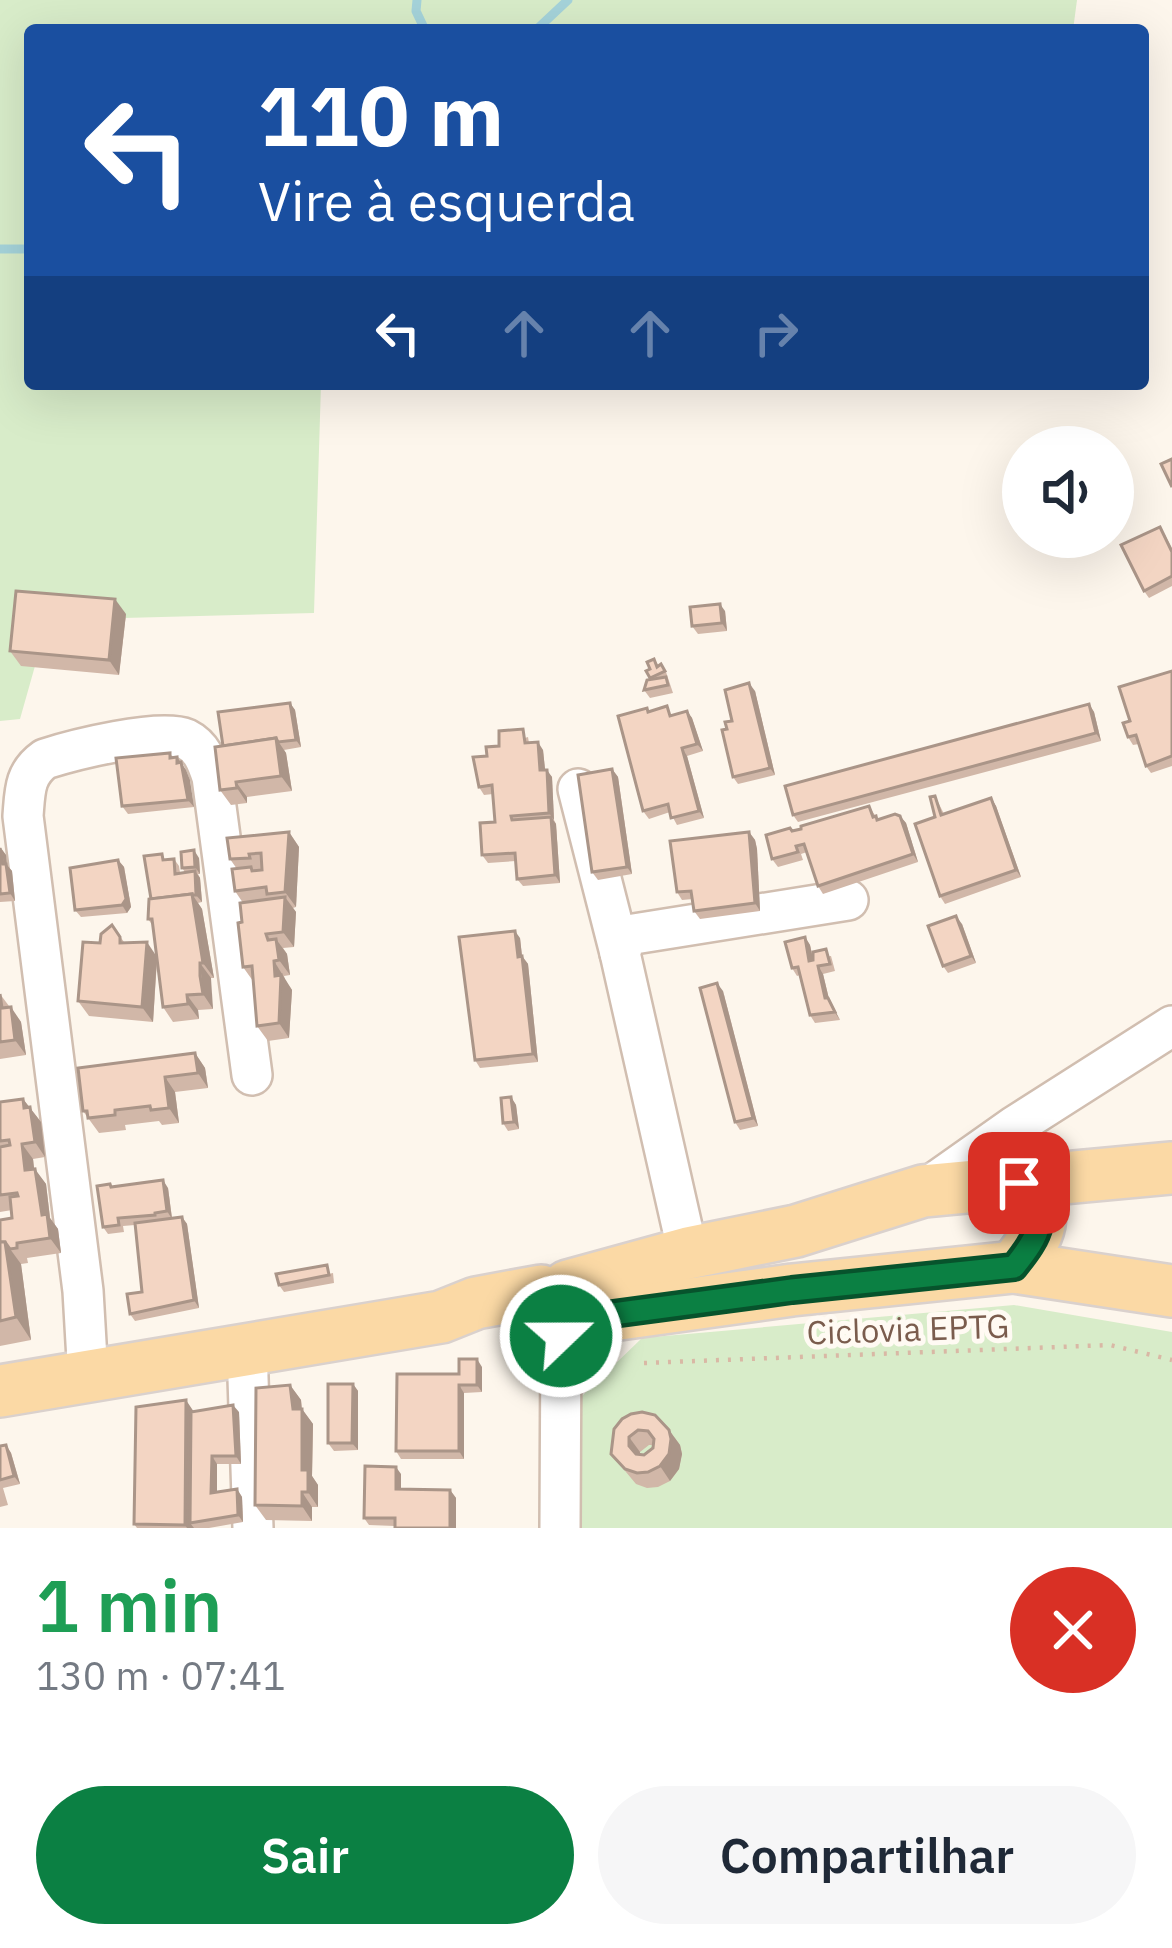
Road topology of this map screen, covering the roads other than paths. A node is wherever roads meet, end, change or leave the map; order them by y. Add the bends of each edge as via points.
1 (578, 789) edge
2 (848, 900) dead end
3 (620, 953) junction
4 (1172, 1027) edge
5 (252, 1075) dead end
6 (1172, 1168) edge
7 (1019, 1183) junction
8 (922, 1191) junction
9 (688, 1253) junction
10 (1014, 1267) junction
11 (1172, 1291) edge
12 (558, 1311) junction
13 (247, 1348) junction
14 (88, 1377) junction
15 (0, 1390) edge
16 (253, 1528) edge
17 (560, 1528) edge

1 - 3 street
2 - 3 street via 634,934
3 - 9 street
4 - 8 street
5 - 14 street via 205,755 163,734 45,759 26,782 23,816
6 - 7 main road
7 - 8 main road
7 - 10 main road via 1033,1195 1039,1230
8 - 9 main road via 796,1231
9 - 12 main road
10 - 11 main road
10 - 12 main road
12 - 13 main road via 476,1324 441,1317
12 - 17 street
13 - 14 main road
13 - 16 street
14 - 15 main road

